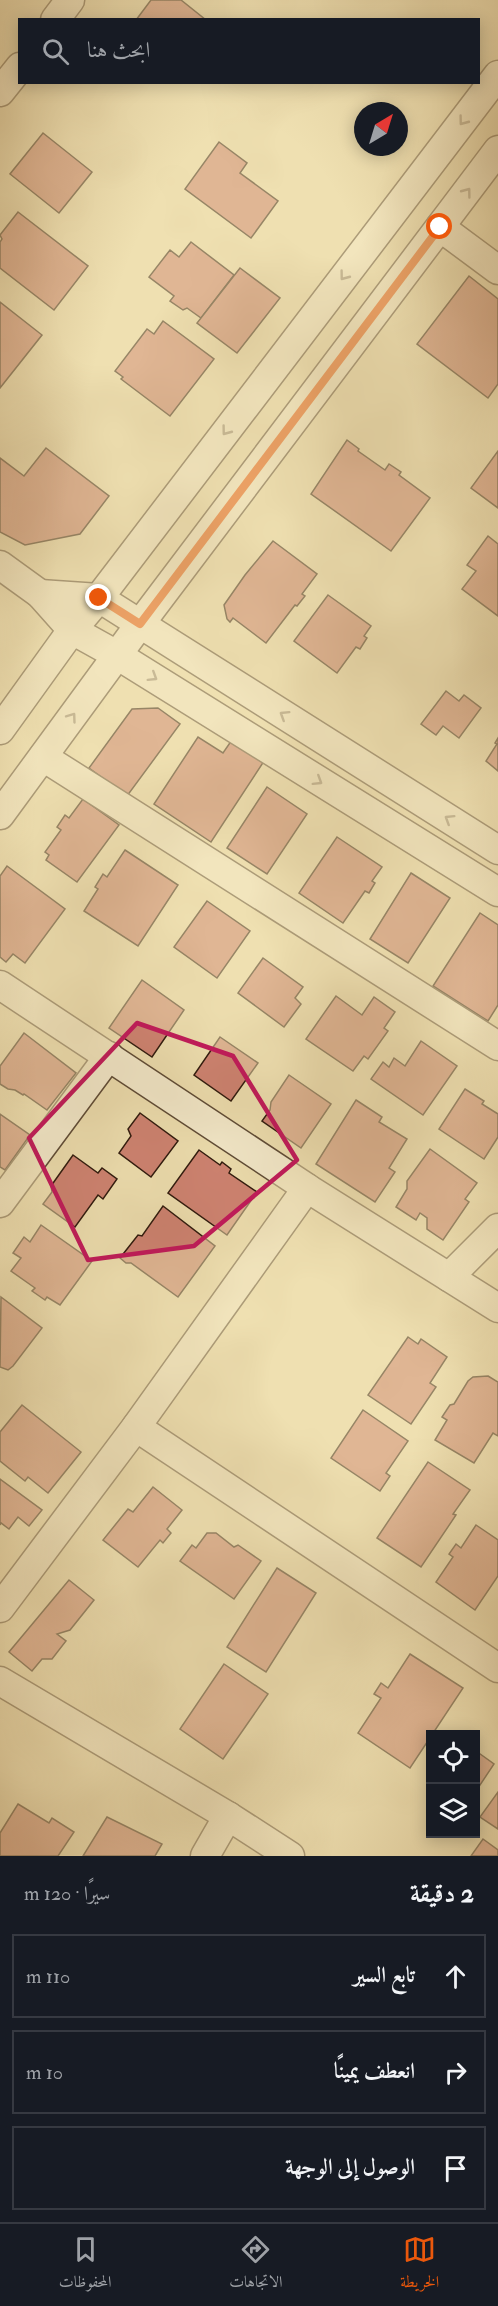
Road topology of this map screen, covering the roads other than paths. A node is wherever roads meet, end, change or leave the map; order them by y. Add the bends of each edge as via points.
1 (70, 0) edge
2 (56, 18) edge
3 (18, 70) edge
4 (498, 75) edge
5 (0, 92) edge
6 (498, 150) edge
7 (440, 227) junction
8 (498, 270) edge
9 (0, 565) edge
10 (40, 594) junction
11 (99, 598) junction
12 (140, 624) junction
13 (72, 630) junction
14 (117, 655) junction
15 (0, 730) edge
16 (43, 757) junction
17 (0, 815) edge
18 (498, 850) edge
19 (498, 892) edge
20 (0, 985) edge
21 (498, 1046) edge
22 (109, 1056) junction
23 (307, 1188) junction
24 (0, 1203) edge
25 (498, 1228) edge
26 (449, 1277) junction
27 (498, 1308) edge
28 (136, 1427) junction
29 (0, 1608) edge
30 (498, 1668) edge
31 (0, 1681) edge
32 (228, 1816) junction
33 (206, 1856) edge
34 (290, 1856) edge

1 - 2 street
3 - 5 street
4 -> 11 street
7 -> 6 street
7 - 8 street
7 - 12 street
9 - 10 street
10 - 11 street
10 - 13 street
11 - 12 street
11 - 13 street
12 - 14 street
18 -> 12 street
13 - 14 street
13 - 15 street
16 -> 14 street
14 -> 19 street
16 - 17 street
16 - 21 street
20 - 22 street
22 - 23 street
22 - 24 street
23 - 26 street
23 - 28 street
25 - 26 street
26 - 27 street
28 - 29 street
28 - 30 street
31 - 32 street
32 - 33 street
32 - 34 street

